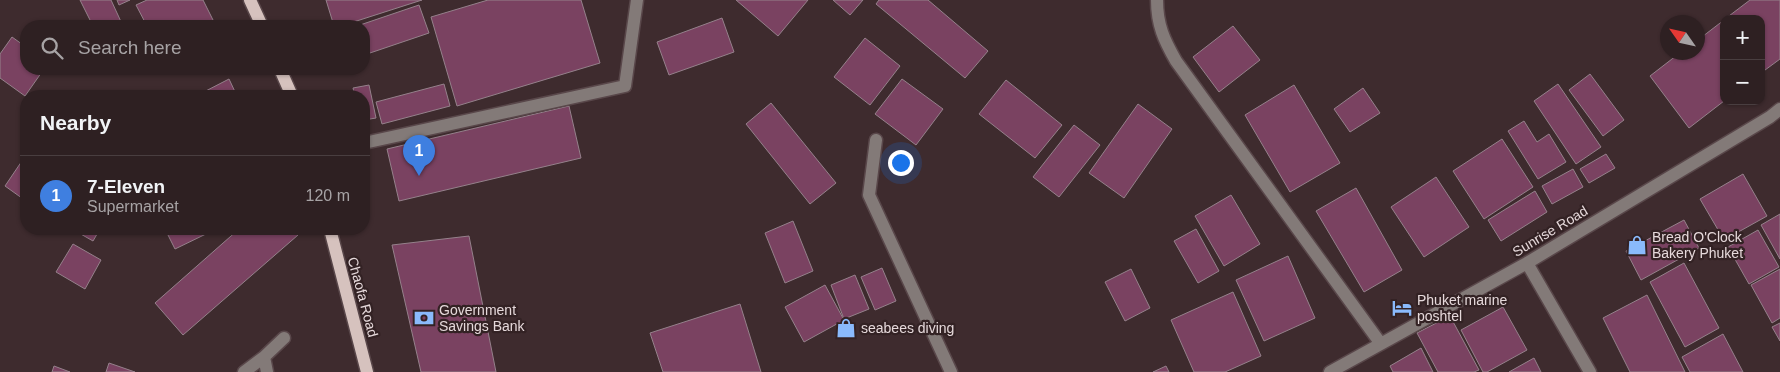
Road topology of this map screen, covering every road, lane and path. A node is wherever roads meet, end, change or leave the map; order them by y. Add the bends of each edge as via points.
1 (250, 0) edge
2 (637, 0) edge
3 (1157, 0) edge
4 (259, 20) edge
5 (283, 75) edge
6 (289, 90) edge
7 (1780, 109) edge
8 (876, 140) dead end
9 (370, 142) edge
10 (332, 235) edge
11 (1527, 263) junction
12 (284, 338) dead end
13 (1381, 344) junction
14 (264, 357) junction
15 (244, 372) edge
16 (267, 372) edge
17 (368, 372) edge
18 (951, 372) edge
19 (1332, 372) edge
20 (1590, 372) edge

1 - 4 main road
2 - 9 street via 625,86
3 - 13 street via 1157,17 1176,61
5 - 6 main road
7 - 11 street, Sunrise Road
8 - 18 street via 869,195
10 - 17 main road, Chaofa Road
11 - 13 street, Sunrise Road
11 - 20 street
12 - 14 street
13 - 19 street, Sunrise Road
14 - 15 street
14 - 16 street

